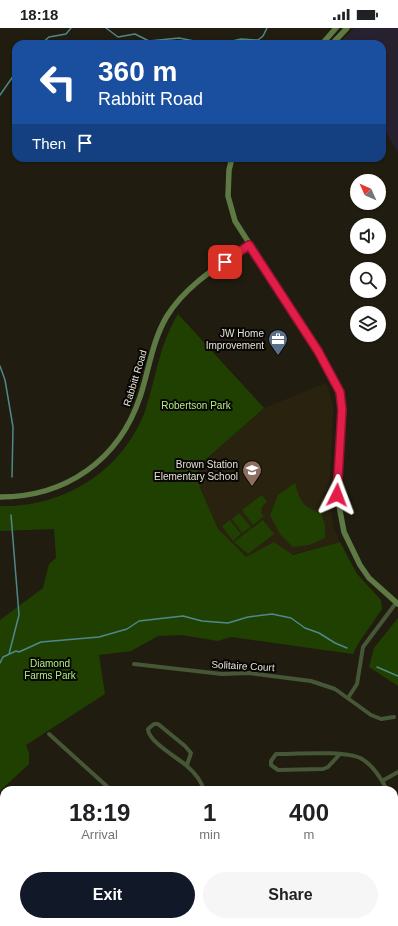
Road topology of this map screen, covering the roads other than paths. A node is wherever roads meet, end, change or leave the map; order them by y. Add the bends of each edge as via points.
1 (329, 28) edge
2 (336, 28) edge
3 (347, 28) edge
4 (324, 40) edge
5 (326, 40) edge
6 (336, 40) edge
7 (231, 162) edge
8 (249, 245) junction
9 (0, 497) edge
10 (397, 603) edge
11 (134, 664) dead end
12 (348, 698) junction
13 (394, 718) dead end
14 (49, 734) dead end
15 (340, 754) junction
16 (187, 766) junction
17 (398, 772) edge
18 (382, 781) junction
19 (107, 786) edge
20 (202, 786) edge
21 (385, 786) edge

1 - 4 street
2 - 5 street
3 - 6 street
7 - 8 street via 228,196 235,221
8 - 9 street, Rabbitt Road via 200,278 173,306 155,342 133,417 115,445 98,463 58,487 29,495
8 - 10 street via 318,351 338,388 342,410 337,495 344,532 369,578
10 - 12 street via 363,647 357,684
11 - 12 street, Solitaire Court via 222,674 249,673 311,680 335,689
12 - 13 street, Solitaire Court via 371,715 381,719
14 - 19 street
15 - 15 street via 276,754 271,761 272,766 278,770 323,769 328,768
15 - 18 street via 362,759
16 - 16 street via 149,735 150,726 158,724 185,746 191,753
16 - 20 street
17 - 18 street
18 - 21 street

